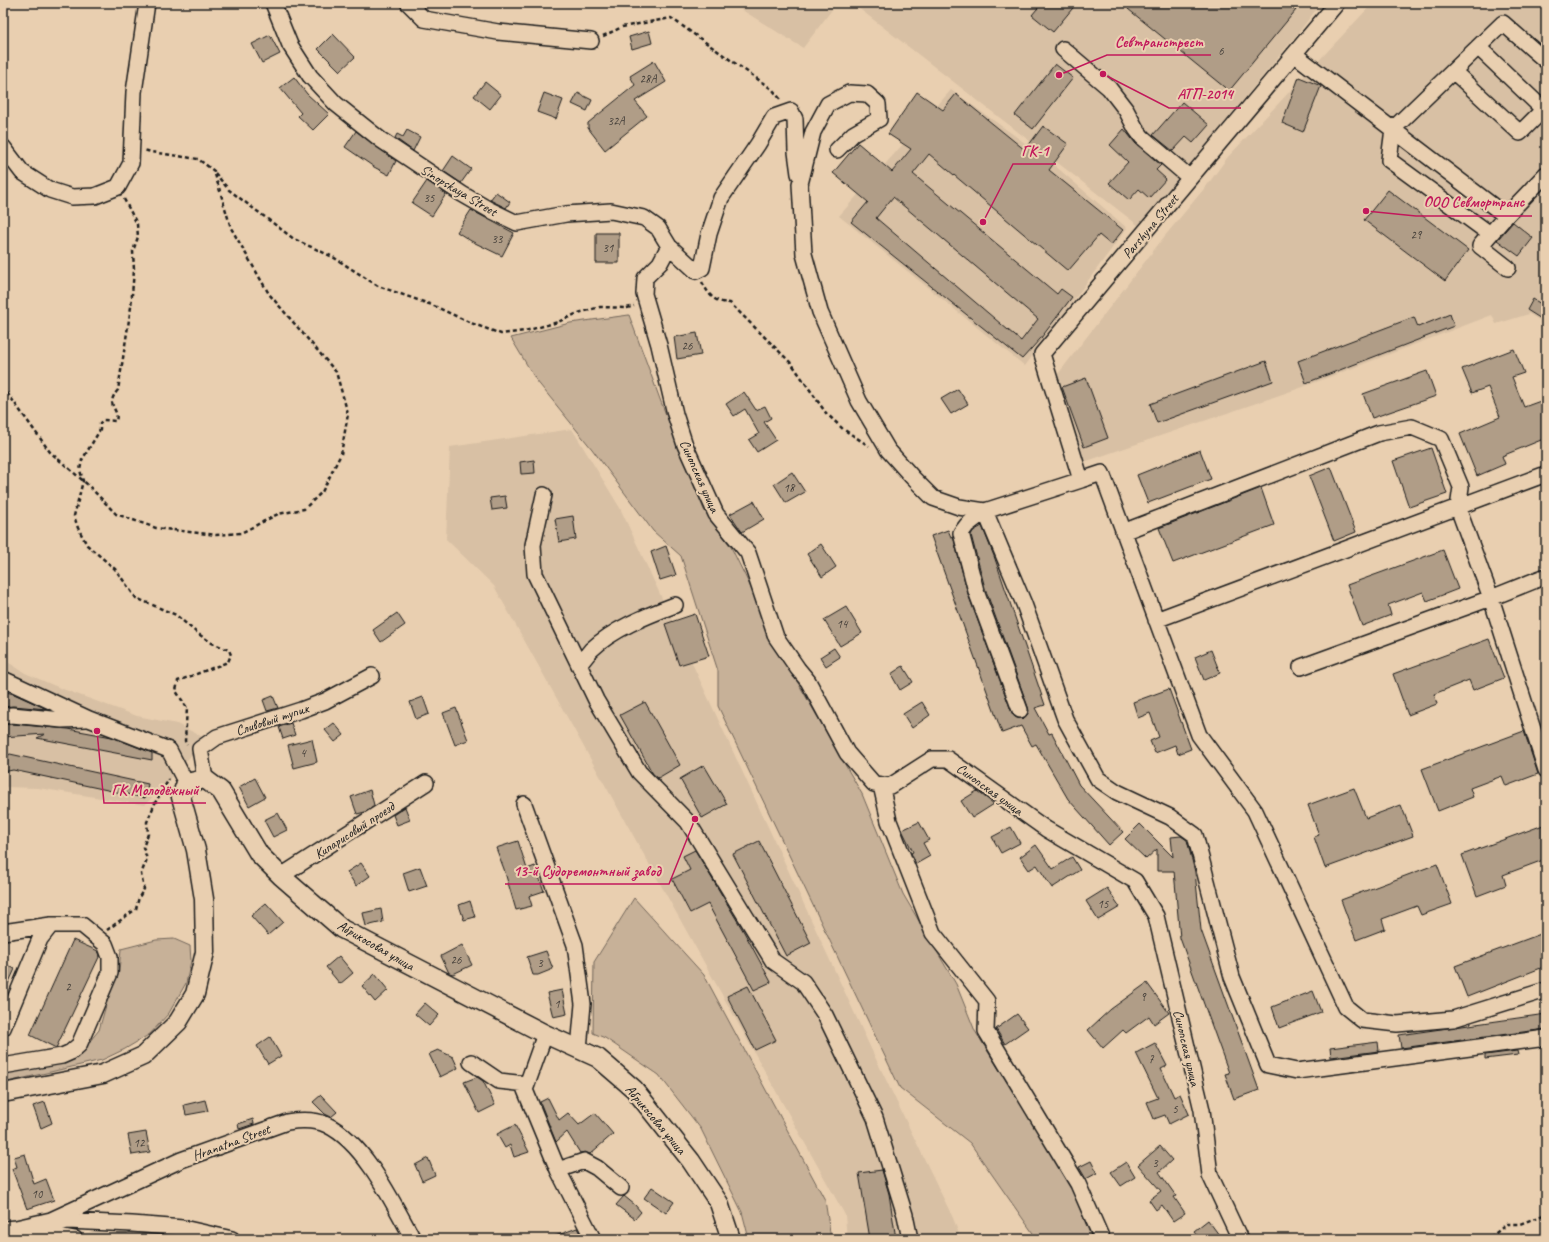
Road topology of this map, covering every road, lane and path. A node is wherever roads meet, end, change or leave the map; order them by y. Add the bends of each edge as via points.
1 (147, 3) edge
2 (273, 3) edge
3 (408, 3) edge
4 (1337, 3) edge
5 (591, 41) joint
6 (1478, 47) junction
7 (1063, 49) dead end
8 (1294, 54) junction
9 (1546, 61) edge
10 (1453, 71) junction
11 (1545, 109) edge
12 (790, 111) junction
13 (1393, 129) junction
14 (132, 145) junction
15 (3, 147) edge
16 (837, 150) dead end
17 (214, 171) junction
18 (1546, 174) edge
19 (1190, 178) junction
20 (800, 184) junction
21 (118, 186) junction
22 (1506, 216) junction
23 (1490, 234) junction
24 (669, 246) junction
25 (1508, 268) dead end
26 (696, 271) junction
27 (646, 303) junction
28 (3, 387) edge
29 (886, 446) junction
30 (1546, 474) edge
31 (1080, 476) junction
32 (83, 481) junction
33 (544, 495) dead end
34 (1458, 508) junction
35 (985, 511) junction
36 (1123, 532) junction
37 (1546, 576) edge
38 (1491, 598) junction
39 (675, 605) dead end
40 (1156, 620) junction
41 (579, 665) junction
42 (1301, 667) dead end
43 (372, 676) dead end
44 (3, 679) edge
45 (1020, 710) dead end
46 (3, 716) edge
47 (89, 719) junction
48 (200, 749) junction
49 (1546, 770) edge
50 (204, 779) junction
51 (177, 781) junction
52 (426, 783) dead end
53 (881, 785) junction
54 (524, 804) dead end
55 (281, 876) junction
56 (51, 926) junction
57 (3, 932) edge
58 (97, 937) junction
59 (1546, 990) edge
60 (3, 1028) edge
61 (545, 1034) junction
62 (1546, 1038) edge
63 (579, 1049) junction
64 (471, 1062) dead end
65 (3, 1066) edge
66 (527, 1084) junction
67 (3, 1093) edge
68 (558, 1170) junction
69 (621, 1188) dead end
70 (1546, 1214) edge
71 (9, 1229) edge
72 (75, 1239) edge
73 (232, 1239) edge
74 (413, 1239) edge
75 (593, 1239) edge
76 (731, 1239) edge
77 (910, 1239) edge
78 (1102, 1239) edge
79 (1240, 1239) edge
80 (1483, 1239) edge

1 - 14 street via 134,92
2 - 24 street, Sinopskaya Street via 290,45 310,76 336,104 381,140 462,194 517,223 566,214 611,211 644,218 658,228
3 - 5 street via 424,19 498,32
4 - 8 street, Parshyna Street
5 - 12 path via 622,28 671,18 774,90
6 - 9 street via 1503,22
6 - 10 street
6 - 11 street
7 - 19 street via 1109,88 1142,137
8 - 13 street
8 - 19 street, Parshyna Street
10 - 11 street via 1520,133
10 - 13 street
12 - 20 street via 795,119
12 - 26 street via 774,117 721,198 709,234 702,268
13 - 22 street
13 - 23 street via 1389,160
14 - 17 path via 151,152 198,159
14 - 21 street via 131,163
15 - 21 street via 22,172 50,190 72,197 94,196
16 - 20 street via 853,134 879,119 878,104 866,94 849,93 828,104 813,132
17 - 27 path via 229,190 294,239 333,257 378,286 501,334 525,331 600,308 626,308
17 - 32 path via 231,228 269,294 336,372 348,414 341,454 322,492 304,509 278,514 241,532 228,534 156,528 116,514
18 - 22 street
19 - 31 street, Parshyna Street via 1042,354
20 - 29 street via 804,254 820,312 859,401
21 - 32 path via 137,224 138,237 133,251 134,270 118,390 111,402 117,417 116,421 103,420 100,423 100,430 82,460 80,470
22 - 23 street
23 - 25 street via 1480,246
24 - 26 street, Sinopskaya Street
24 - 27 street, Синопская улица via 660,263 645,278
26 - 29 path via 709,294 718,302 730,303 792,364 826,412 843,430 873,449 879,451
27 - 53 street, Синопская улица via 685,446 716,514 748,553 776,636 808,681 847,753 874,784
28 - 32 path via 50,452
29 - 35 street via 933,498 959,507
30 - 34 street
31 - 35 street
31 - 36 street via 1102,473
32 - 48 path via 74,516 87,545 115,569 136,598 176,615 212,643 229,650 231,655 228,662 178,681 176,691 187,708 185,741 187,745
33 - 41 street via 533,545 535,574
34 - 36 street via 1461,488 1441,439 1412,426 1379,433
34 - 38 street
34 - 40 street
35 - 45 street via 961,533 976,591
35 - 62 street via 1024,604 1065,719 1098,779 1117,792 1170,817 1196,835 1232,977 1268,1065 1297,1071
36 - 40 street
37 - 38 street
38 - 42 street
38 - 49 street
39 - 41 street via 650,614 613,634 591,650
40 - 59 street via 1199,735 1255,811 1346,1007 1362,1020 1397,1024 1453,1019
41 - 77 street via 596,700 639,772 688,822 773,961 803,982 825,1015 875,1118 905,1214
43 - 48 street, Сливовый тупик via 325,701 217,737
44 - 47 street
46 - 47 street
47 - 51 street via 169,750
48 - 50 street
50 - 51 main road
50 - 55 main road, Абрикосовая улица via 221,791 259,854
51 - 58 path via 155,803 147,822 148,834 143,847 146,859 142,874 144,889 138,897 136,909
51 - 67 main road via 196,850 204,899 205,952 195,994 178,1022 143,1056 104,1074
52 - 55 street, Кипарисовый проезд
53 - 78 street via 889,821 933,933 986,1001 986,1031 1078,1184
53 - 79 street, Синопская улица via 890,786 932,759 948,759 1046,829 1135,881 1156,916 1202,1110 1210,1175
54 - 63 street via 575,945 583,1004
55 - 61 main road, Абрикосовая улица via 342,928
56 - 57 street
56 - 58 street via 82,926
56 - 60 street via 40,939
58 - 65 street via 108,950 110,972 79,1045 62,1056
61 - 63 main road, Абрикосовая улица
61 - 66 street
63 - 76 main road, Абрикосовая улица via 598,1058 634,1089 691,1161 719,1203
64 - 66 street via 499,1081
66 - 68 street via 525,1090
68 - 69 street via 584,1161 597,1168
68 - 75 street
70 - 80 path via 1520,1224 1507,1224 1492,1236
71 - 72 street
71 - 73 street via 68,1221 183,1228
71 - 74 street, Hranatna Street via 51,1220 182,1160 287,1122 304,1120 326,1124 345,1137 369,1163

